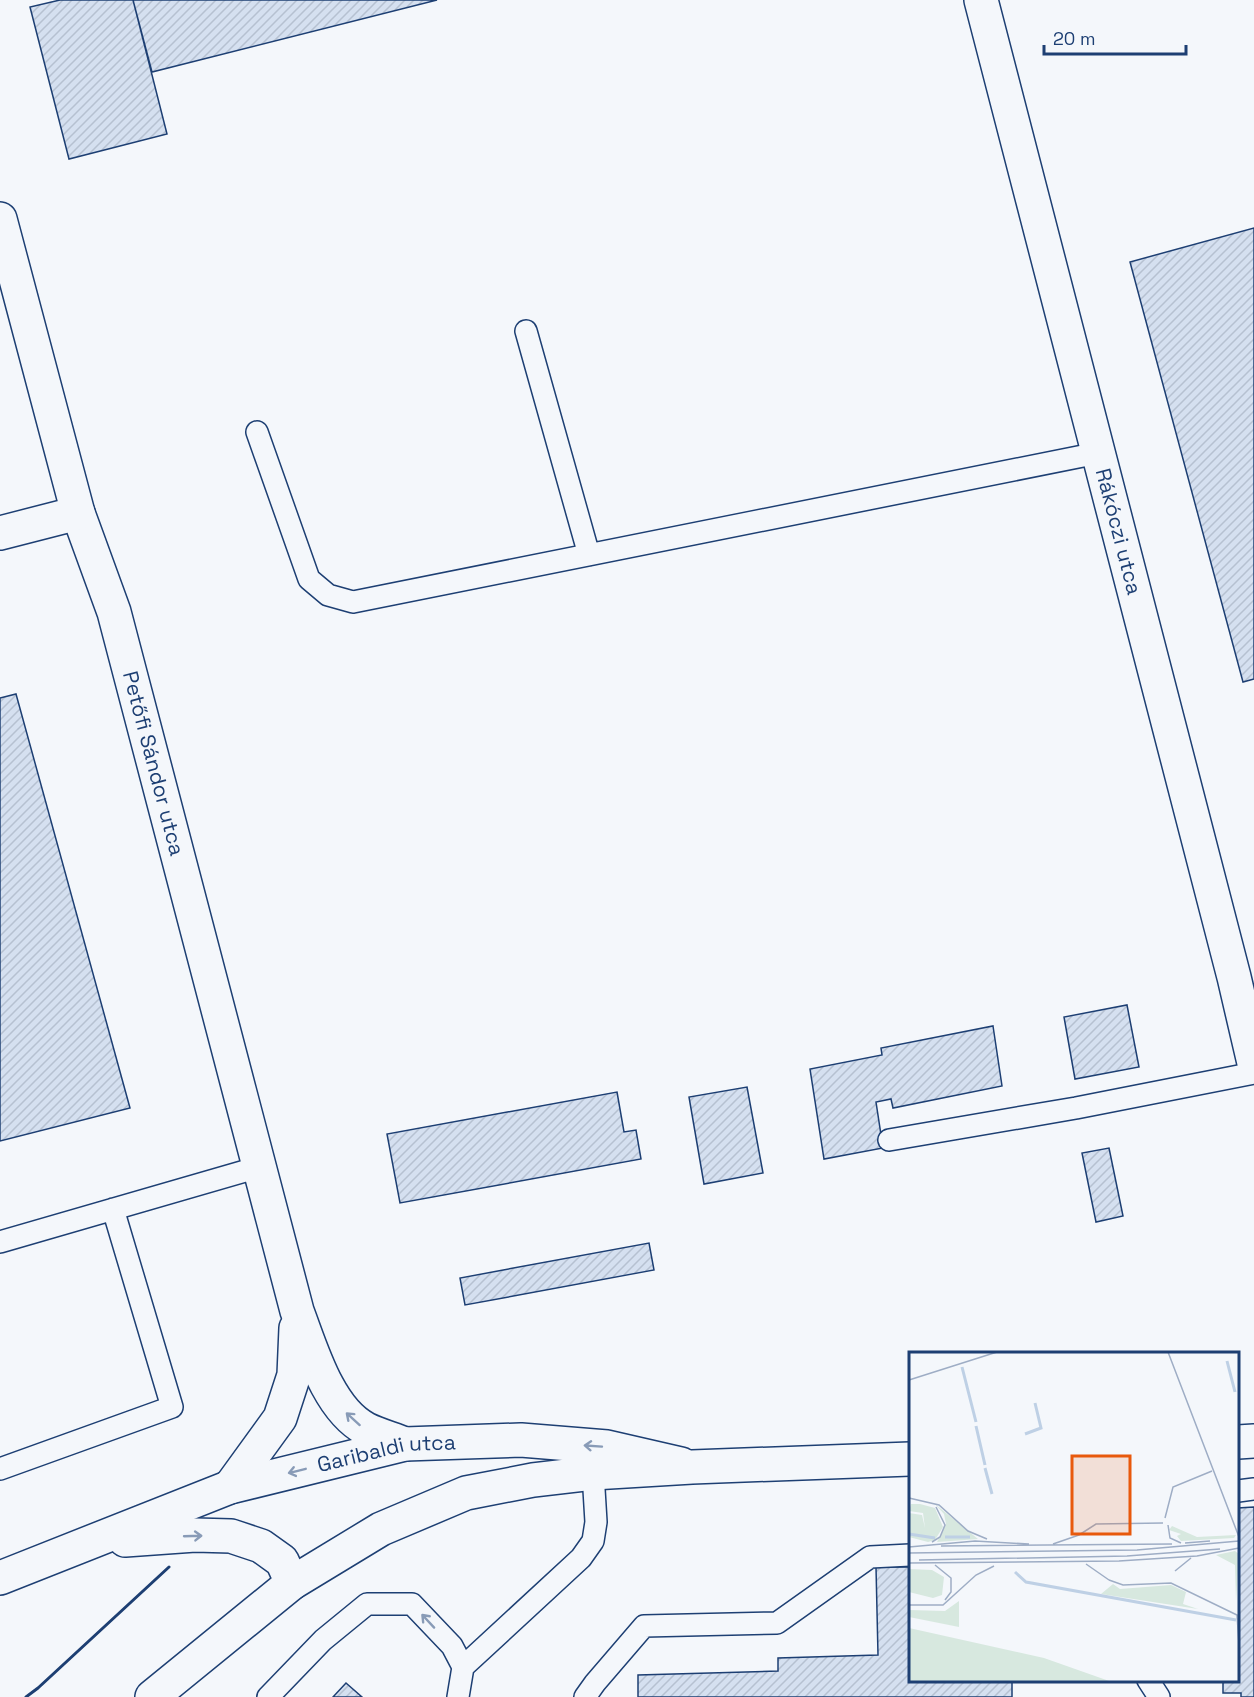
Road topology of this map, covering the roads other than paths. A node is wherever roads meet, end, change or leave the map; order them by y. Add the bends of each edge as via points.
1 (981, 0) edge
2 (0, 219) edge
3 (526, 331) dead end
4 (257, 432) dead end
5 (1098, 453) junction
6 (78, 513) junction
7 (0, 533) edge
8 (589, 555) junction
9 (1254, 1063) edge
10 (1254, 1073) edge
11 (889, 1140) dead end
12 (259, 1167) junction
13 (113, 1209) junction
14 (0, 1242) edge
15 (297, 1311) junction
16 (1254, 1441) edge
17 (1239, 1442) edge
18 (405, 1444) junction
19 (909, 1459) edge
20 (692, 1467) junction
21 (0, 1469) edge
22 (594, 1473) junction
23 (230, 1487) junction
24 (1254, 1489) edge
25 (1239, 1491) edge
26 (93, 1543) junction
27 (909, 1555) edge
28 (0, 1578) edge
29 (292, 1583) junction
30 (463, 1667) junction
31 (1149, 1682) edge
32 (152, 1697) edge
33 (268, 1697) edge
34 (458, 1697) edge
35 (585, 1697) edge
36 (1159, 1697) edge

1 - 5 street, Rákóczi utca
2 - 6 street, Petőfi Sándor utca
3 - 8 lane
4 - 8 lane via 309,579 328,595 353,602
5 - 8 lane
5 - 9 street, Rákóczi utca
6 - 7 street
6 - 12 street, Petőfi Sándor utca via 114,612
10 - 11 lane
12 - 13 lane
12 - 15 street, Petőfi Sándor utca
13 - 14 lane
13 - 21 lane via 172,1407
18 -> 15 street, Petőfi Sándor utca via 364,1428 339,1405 319,1371
15 - 23 street, Petőfi Sándor utca via 294,1375 280,1418
16 - 17 street
20 -> 18 street, Garibaldi utca via 607,1447 521,1440
18 -> 23 street, Garibaldi utca
19 - 20 street, Garibaldi utca
20 - 22 street, Garibaldi utca
22 - 29 street, Garibaldi utca via 466,1493 381,1528
22 - 30 lane via 594,1541
23 - 26 street, Garibaldi utca
24 - 25 lane
26 - 28 street, Garibaldi utca
26 -> 29 street, Garibaldi utca via 231,1536 261,1546 282,1561
27 - 35 lane via 870,1557 777,1623 644,1626
29 - 32 street, Garibaldi utca
30 -> 33 lane via 452,1646 412,1604 367,1604 323,1640
30 - 34 lane
31 - 36 lane

